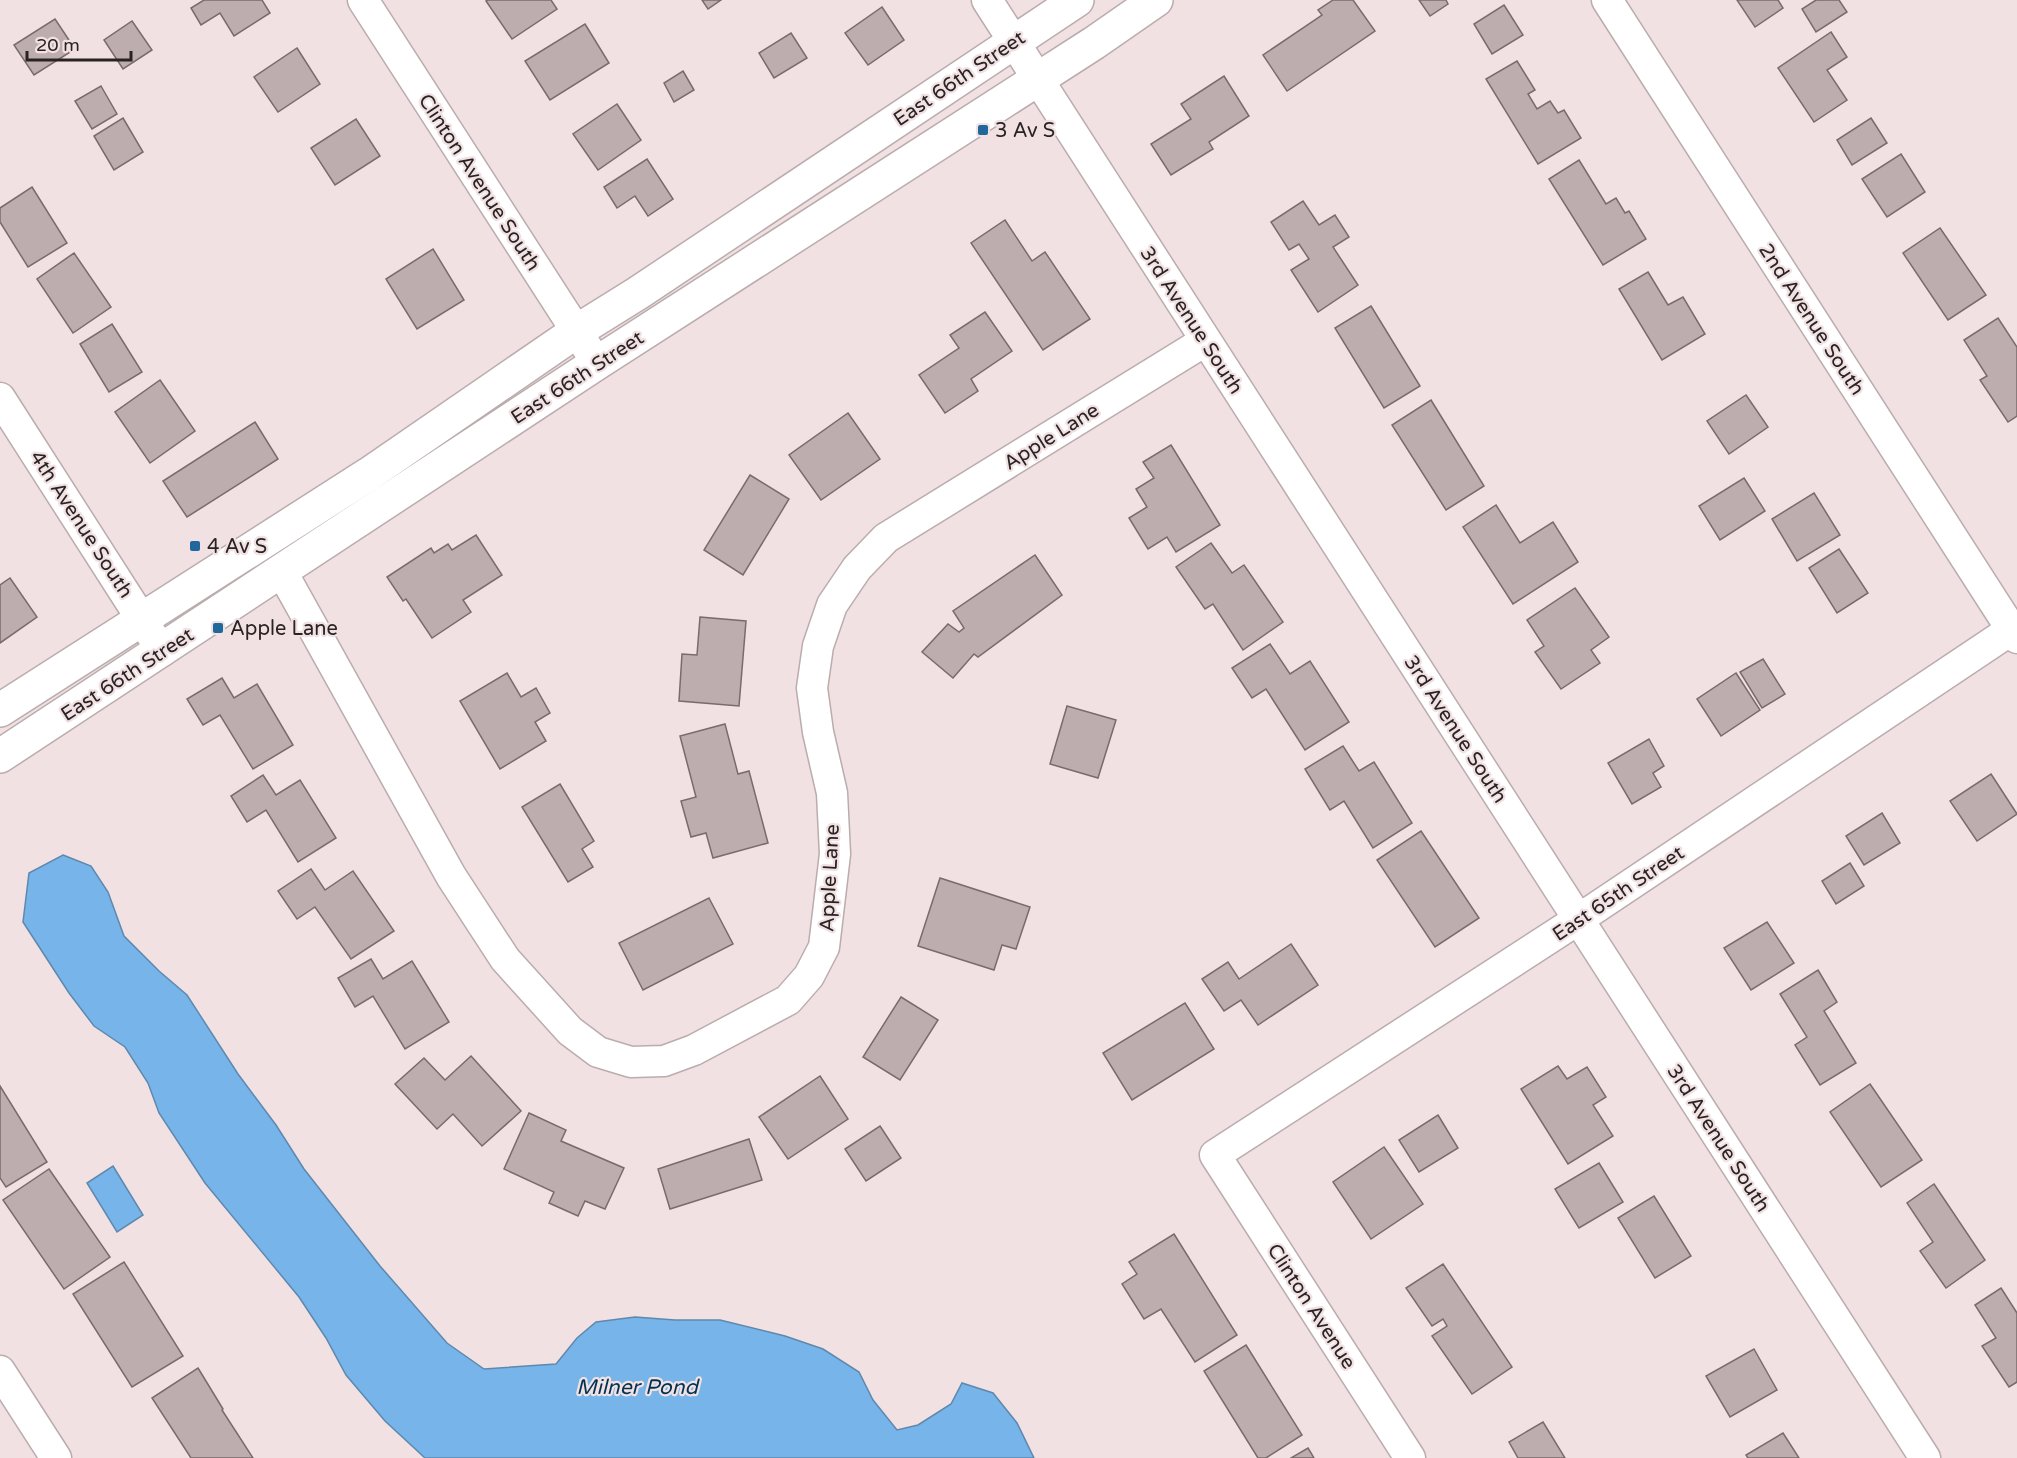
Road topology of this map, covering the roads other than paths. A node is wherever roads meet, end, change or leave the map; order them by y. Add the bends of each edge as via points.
1 (363, 0) edge
2 (987, 0) edge
3 (1077, 0) edge
4 (1156, 0) edge
5 (1607, 0) edge
6 (1014, 42) junction
7 (1038, 79) junction
8 (577, 331) junction
9 (1205, 340) junction
10 (597, 363) junction
11 (0, 398) edge
12 (282, 572) junction
13 (143, 619) junction
14 (2015, 632) edge
15 (162, 651) junction
16 (0, 710) edge
17 (0, 756) edge
18 (1579, 919) junction
19 (1215, 1155) joint
20 (0, 1371) edge
21 (56, 1458) edge
22 (1410, 1458) edge
23 (1925, 1458) edge

1 - 8 street, Clinton Avenue South
2 - 6 street, 3rd Avenue South
3 - 6 main road, East 66th Street
4 - 7 main road, East 66th Street
5 - 14 street, 2nd Avenue South
6 - 7 street, 3rd Avenue South
6 - 8 main road, East 66th Street
7 - 9 street, 3rd Avenue South
7 - 10 main road, East 66th Street
8 - 10 street, Clinton Avenue South
8 - 13 main road, East 66th Street via 369,474
9 - 12 street, Apple Lane via 886,538 856,568 832,605 818,646 812,688 832,793 834,854 824,947 809,976 788,1000 664,1062 631,1062 598,1052 570,1031 505,959 451,876
9 - 18 street, 3rd Avenue South
10 - 12 main road, East 66th Street
11 - 13 street, 4th Avenue South
12 - 15 main road, East 66th Street
13 - 15 street, 4th Avenue South
13 - 16 main road, East 66th Street
14 - 18 street, East 65th Street
15 - 17 main road, East 66th Street
18 - 19 street, East 65th Street
18 - 23 street, 3rd Avenue South
19 - 22 street, Clinton Avenue
20 - 21 street

